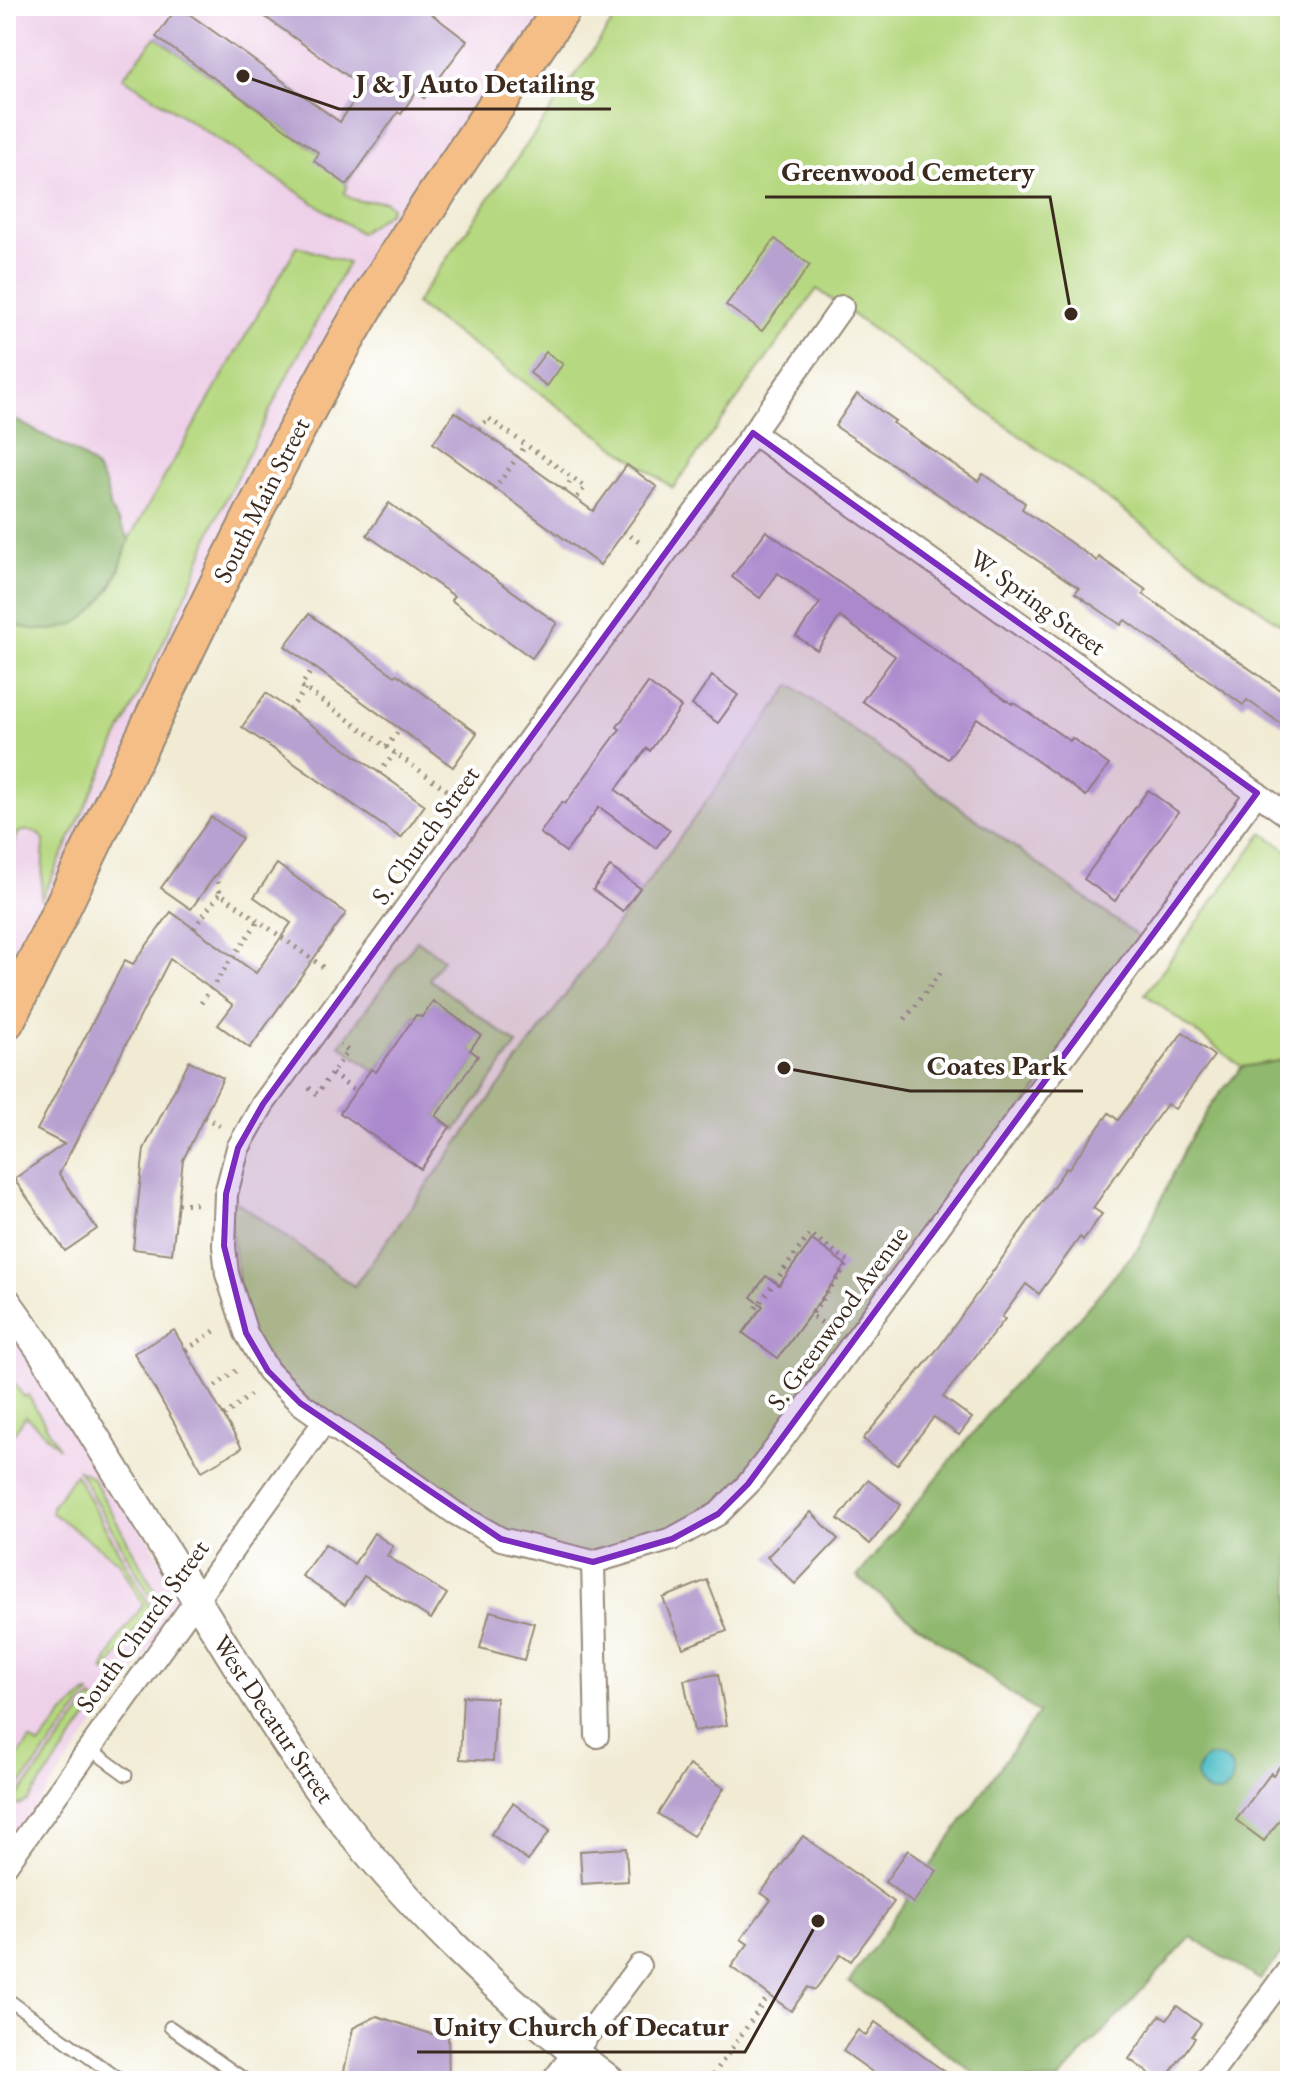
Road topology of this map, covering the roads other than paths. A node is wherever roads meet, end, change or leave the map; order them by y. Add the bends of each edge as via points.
1 (564, 6) edge
2 (842, 307) dead end
3 (753, 433) junction
4 (1257, 793) junction
5 (1290, 817) edge
6 (6, 1021) edge
7 (6, 1301) edge
8 (325, 1421) junction
9 (593, 1562) junction
10 (195, 1599) junction
11 (597, 1736) dead end
12 (89, 1748) junction
13 (126, 1775) dead end
14 (6, 1865) edge
15 (639, 1966) dead end
16 (1290, 1968) edge
17 (6, 1998) edge
18 (170, 2027) dead end
19 (573, 2053) junction
20 (122, 2081) edge
21 (247, 2081) edge
22 (553, 2081) edge
23 (611, 2081) edge
24 (1206, 2081) edge

1 - 6 main road, South Main Street via 404,242 332,364 220,578
2 - 3 street, S. Church Street
3 - 4 street, W. Spring Street
3 - 8 street, S. Church Street via 263,1104 238,1148 226,1194 224,1246 232,1293 246,1333 268,1371
4 - 5 street, W. Spring Street
4 - 9 street, S. Greenwood Avenue via 748,1484 718,1514 672,1539
7 - 10 street, West Decatur Street
8 - 9 street via 455,1513 501,1539
8 - 10 street, South Church Street
9 - 11 street
10 - 12 street, South Church Street
10 - 19 street, West Decatur Street via 323,1796 494,1986
12 - 13 lane
12 - 14 street, South Church Street
15 - 19 street
16 - 24 street
17 - 20 lane
18 - 21 lane
19 - 22 street
19 - 23 street, West Decatur Street

